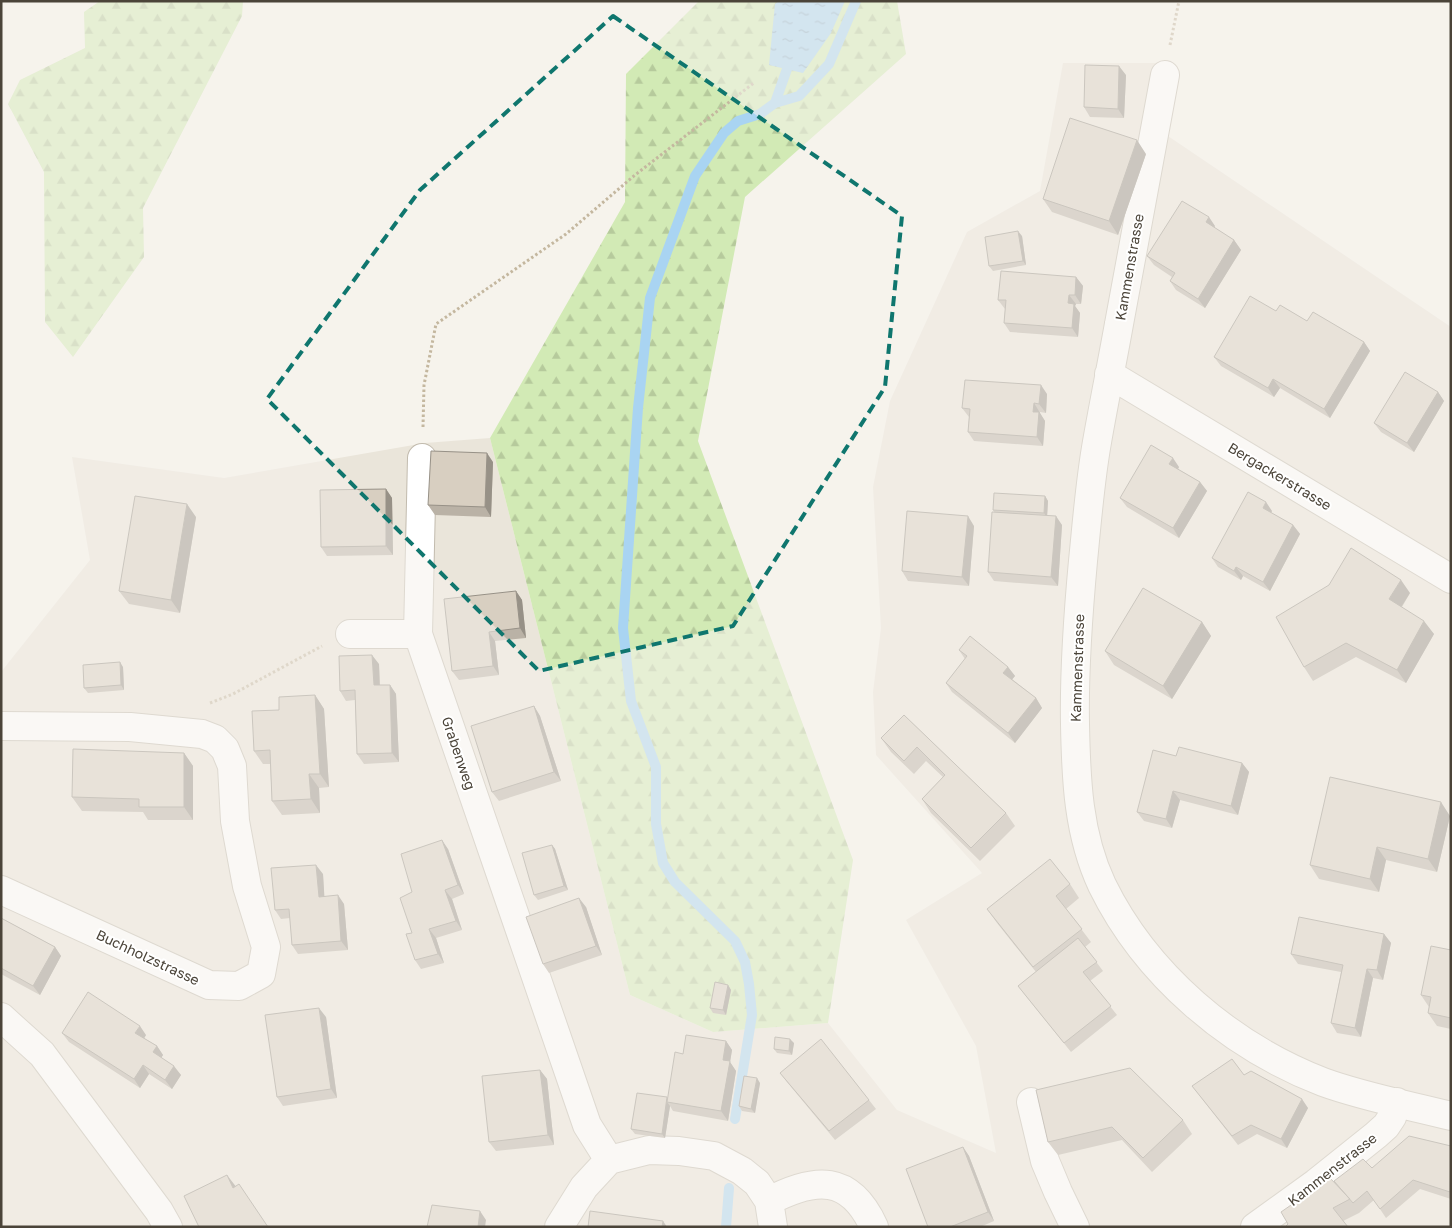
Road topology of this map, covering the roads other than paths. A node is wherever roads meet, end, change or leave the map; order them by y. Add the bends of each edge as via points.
1 (1165, 76) road end
2 (1110, 374) junction
3 (422, 458) road end
4 (1451, 579) edge
5 (350, 634) road end
6 (418, 634) junction
7 (1, 726) edge
8 (1, 890) edge
9 (1, 1017) edge
10 (1031, 1102) dead end
11 (1397, 1102) junction
12 (1451, 1116) edge
13 (609, 1160) junction
14 (771, 1214) edge
15 (168, 1227) edge
16 (559, 1227) edge
17 (874, 1227) edge
18 (1075, 1227) edge
19 (1255, 1227) edge

1 - 2 street, Kammenstrasse
2 - 4 street, Bergackerstrasse
2 - 11 street, Kammenstrasse via 1096,444 1087,521 1074,686 1078,798 1094,865 1115,908 1159,969 1217,1023 1288,1067 1325,1083
3 - 6 street
5 - 6 street
6 - 13 street, Grabenweg via 588,1125
7 - 8 street, Buchholzstrasse via 130,727 202,734 215,739 225,749 232,766 236,821 247,886 266,947 261,974 239,986 209,985
9 - 15 street via 42,1054
10 - 18 street via 1045,1161
11 - 12 street, Kammenstrasse
11 - 19 street, Kammenstrasse via 1392,1118 1376,1135
13 - 14 street via 649,1150 714,1156 757,1183
13 - 16 street via 584,1187
14 - 17 street via 791,1190 818,1183 839,1187 857,1199

